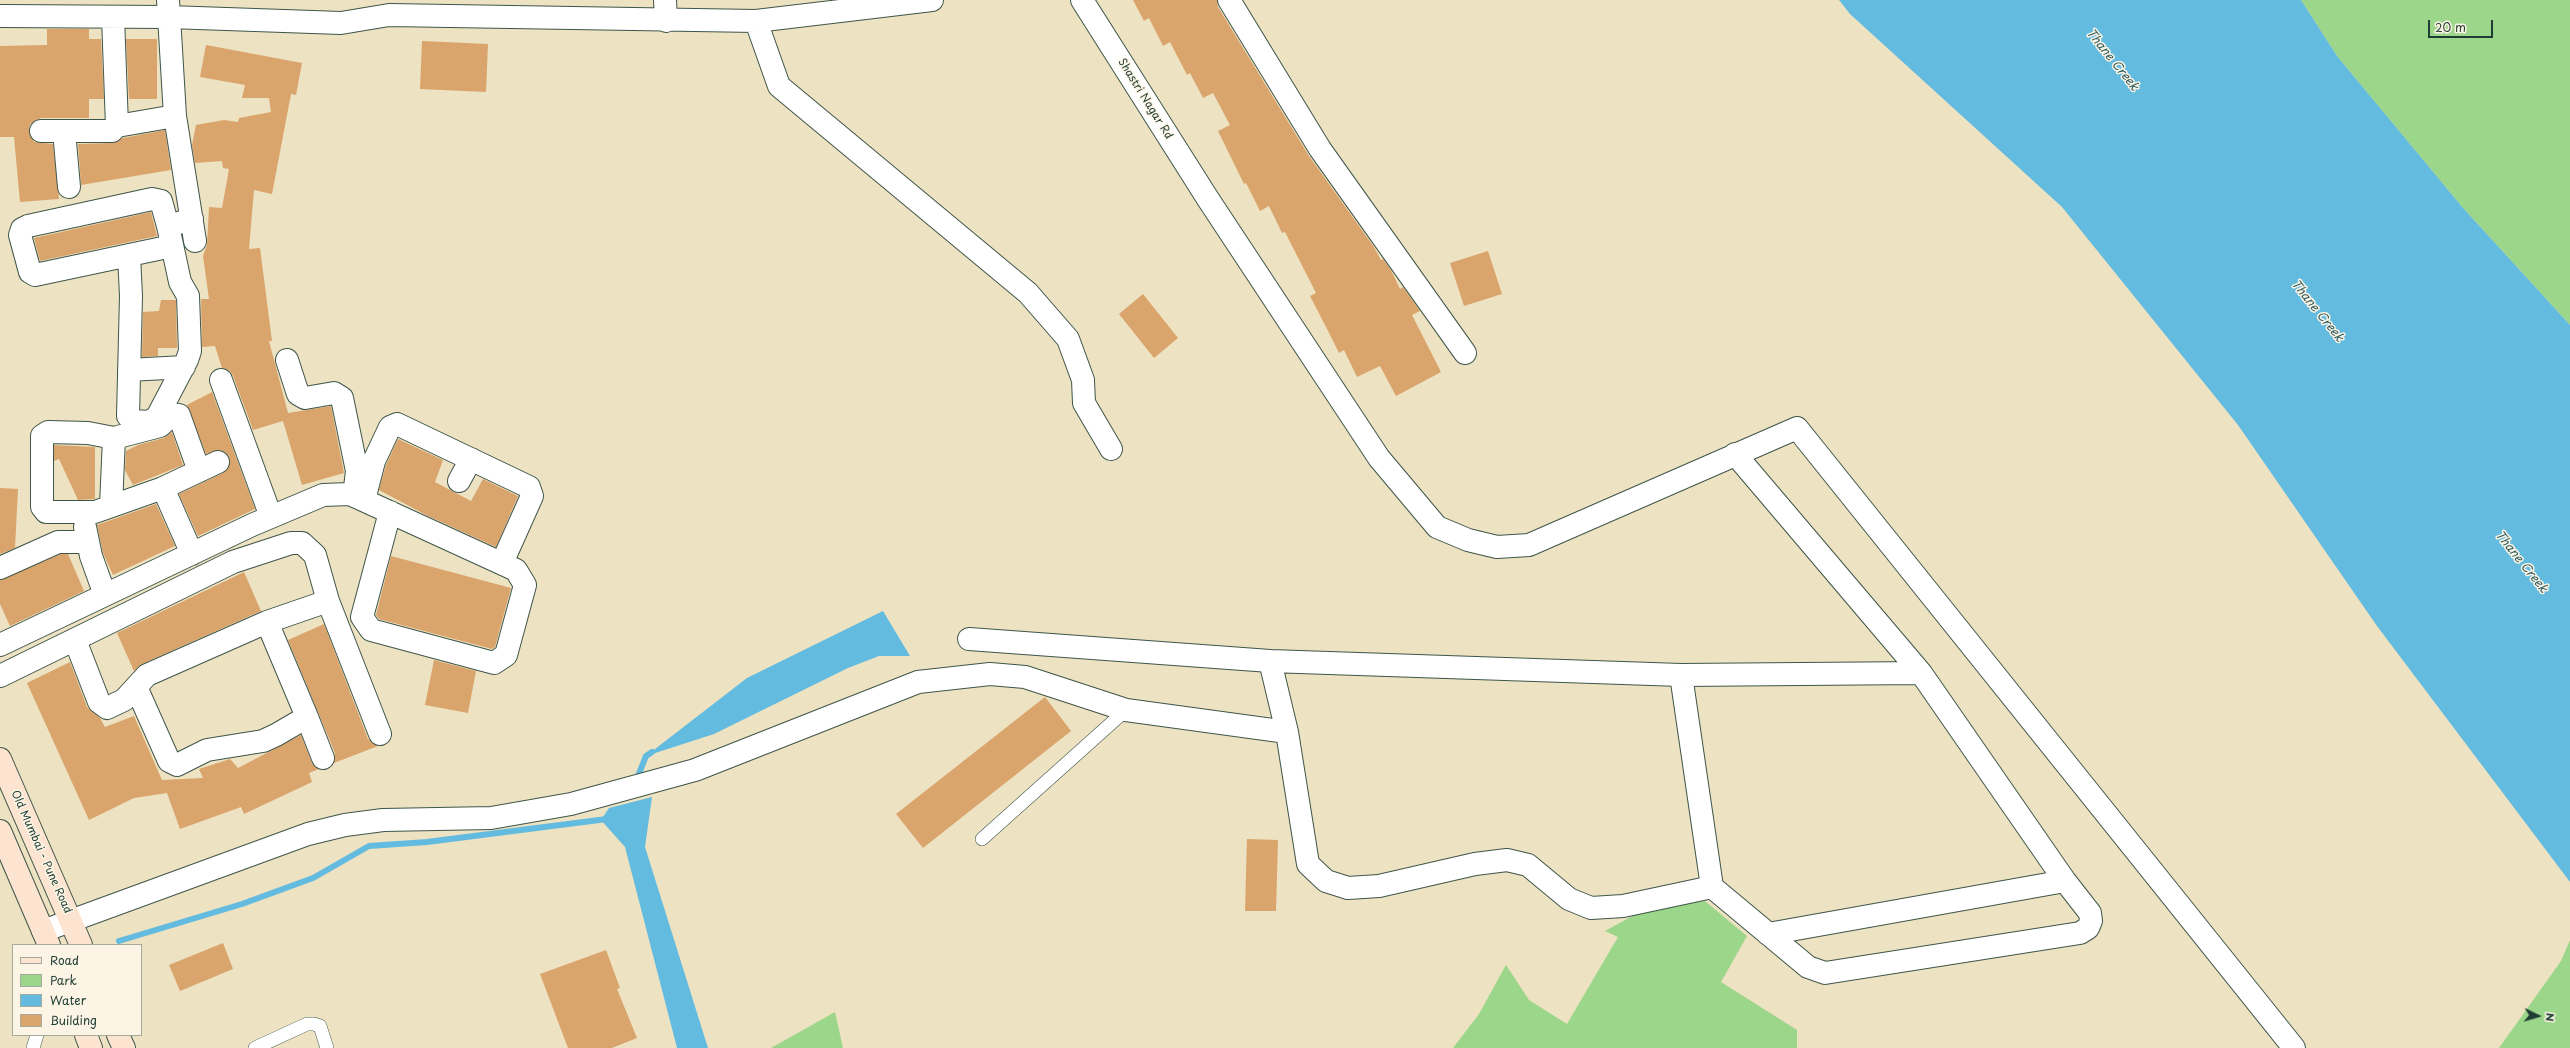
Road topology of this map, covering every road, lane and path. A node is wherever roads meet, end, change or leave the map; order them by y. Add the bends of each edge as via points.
1 (932, 0) edge
2 (1082, 0) edge
3 (1229, 0) edge
4 (80, 8) edge
5 (168, 8) edge
6 (666, 10) edge
7 (0, 16) edge
8 (113, 17) junction
9 (756, 21) junction
10 (175, 116) junction
11 (117, 126) junction
12 (40, 131) dead end
13 (64, 131) junction
14 (69, 187) dead end
15 (192, 219) junction
16 (170, 236) junction
17 (195, 241) dead end
18 (129, 255) junction
19 (1465, 353) dead end
20 (287, 360) dead end
21 (184, 367) junction
22 (129, 370) junction
23 (221, 380) dead end
24 (114, 438) junction
25 (1112, 449) dead end
26 (1735, 454) junction
27 (471, 459) junction
28 (223, 460) junction
29 (459, 481) dead end
30 (163, 488) junction
31 (359, 498) junction
32 (111, 506) junction
33 (88, 512) junction
34 (390, 512) junction
35 (271, 517) junction
36 (88, 542) junction
37 (192, 554) junction
38 (502, 563) junction
39 (0, 568) edge
40 (105, 595) junction
41 (328, 601) junction
42 (267, 622) junction
43 (3, 638) edge
44 (969, 639) dead end
45 (75, 640) junction
46 (1270, 661) junction
47 (1922, 673) junction
48 (1681, 675) junction
49 (0, 676) edge
50 (136, 687) junction
51 (1126, 710) junction
52 (307, 717) junction
53 (1287, 732) junction
54 (380, 734) dead end
55 (323, 758) dead end
56 (0, 759) edge
57 (0, 831) edge
58 (982, 839) dead end
59 (2065, 882) junction
60 (1712, 887) junction
61 (71, 920) junction
62 (1768, 934) junction
63 (46, 938) edge
64 (81, 944) edge
65 (37, 1036) edge
66 (86, 1036) edge
67 (118, 1036) edge
68 (33, 1048) edge
69 (91, 1048) edge
70 (124, 1048) edge
71 (255, 1048) edge
72 (328, 1048) edge
73 (2294, 1048) edge

1 - 9 street
2 - 26 street, Shastri Nagar Rd via 1208,199 1379,458 1437,527 1468,540 1497,547 1529,545
3 - 19 street via 1320,149
4 - 7 street
4 - 8 street
5 - 6 street via 341,23 390,15
5 - 8 street
5 - 10 street
6 - 9 street
8 - 11 street
9 - 25 street via 779,86 1028,293 1068,339 1083,380 1084,403
10 - 11 street
10 - 15 street
11 - 13 street via 112,131
12 - 13 street
13 - 14 street
15 - 16 street
15 - 17 street
16 - 18 street
16 - 18 street via 163,204 157,198 28,226 21,232 30,272 35,275
16 - 21 street via 180,282 189,304 190,351
18 - 22 street
20 - 31 street via 298,394 305,398 334,393 342,398 357,471
21 - 22 street
21 - 22 street via 157,417 149,422 134,421 128,416
23 - 28 street
24 - 28 street via 160,426 173,414 179,414
24 - 32 street
24 - 33 street via 48,432 42,436 42,507 46,512
26 - 47 street
26 - 73 street, Shastri Nagar Rd via 1797,428
27 - 29 street
27 - 31 street via 397,424 390,427
27 - 38 street via 529,487 532,496
28 - 30 street
28 - 35 street
30 - 32 street
30 - 37 street
31 - 34 street
31 - 35 street via 350,494 323,495
32 - 33 street
33 - 36 street via 84,530
34 - 38 street
34 - 38 street via 362,617 371,630 494,663 506,656 525,585 516,570
35 - 37 street
36 - 39 street via 58,542
36 - 40 street
37 - 40 street
40 - 43 street
41 - 42 street
41 - 45 street via 315,555 302,542 290,542 233,562
41 - 54 street
42 - 50 street via 147,675
42 - 52 street
44 - 46 street
45 - 49 street
45 - 50 street via 99,702 107,708 124,700
46 - 48 street
46 - 53 street
47 - 48 street
47 - 59 street
48 - 60 street
50 - 52 street via 169,761 177,765 207,750 263,741
51 - 53 street
51 - 58 lane
51 - 61 street via 1025,677 990,674 918,682 695,770 526,814 491,818 383,820 345,825 308,834
52 - 55 street
53 - 60 street via 1308,864 1326,881 1348,888 1379,886 1475,864 1507,860 1528,865 1569,900 1591,908 1623,906
56 - 61 main road, Old Mumbai - Pune Road
57 - 63 main road
59 - 62 street
59 - 62 street via 2090,913 2091,921 2088,928 2080,933 1825,973 1808,967
60 - 62 street
61 - 63 street
61 - 64 main road, Old Mumbai - Pune Road
65 - 68 lane
66 - 69 main road
67 - 70 main road
71 - 72 lane via 307,1024 314,1024 320,1026

